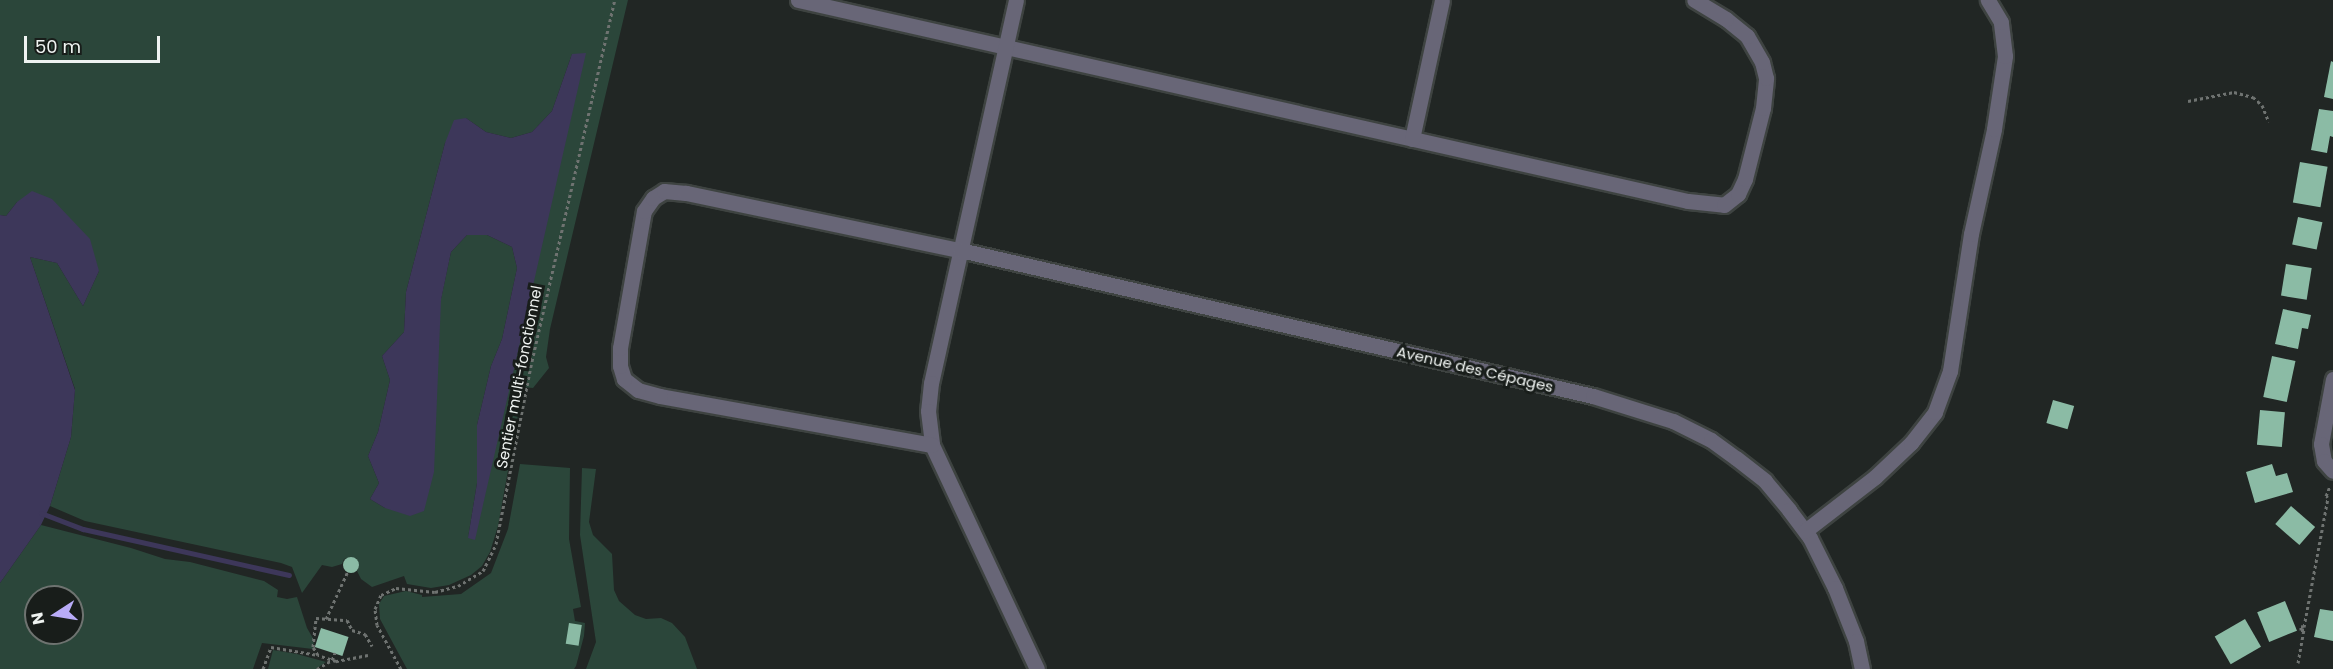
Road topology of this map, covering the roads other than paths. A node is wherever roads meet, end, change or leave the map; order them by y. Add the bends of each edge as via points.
1 (798, 0) edge
2 (1016, 0) edge
3 (1442, 0) edge
4 (1694, 0) edge
5 (1988, 0) edge
6 (1005, 48) junction
7 (1412, 139) junction
8 (960, 250) junction
9 (2333, 379) edge
10 (932, 445) junction
11 (2332, 479) edge
12 (1805, 531) junction
13 (1037, 669) edge
14 (1862, 669) edge

1 - 6 street
2 - 6 street
3 - 7 street
4 - 7 street via 1747,36 1766,78 1745,178 1738,194 1725,205 1688,201
5 - 12 street via 2001,22 2005,56 1950,371 1935,412 1911,443 1875,477
6 - 7 street
6 - 8 street
8 - 10 street via 931,383 928,411
8 - 10 street, Avenue des Cépages via 664,191 644,211 620,348 624,379 638,390
8 - 12 street, Avenue des Cépages via 1593,396 1673,421 1711,440 1765,481
9 - 11 street via 2321,444
10 - 13 street
12 - 14 street, Avenue des Cépages via 1835,588 1856,641

